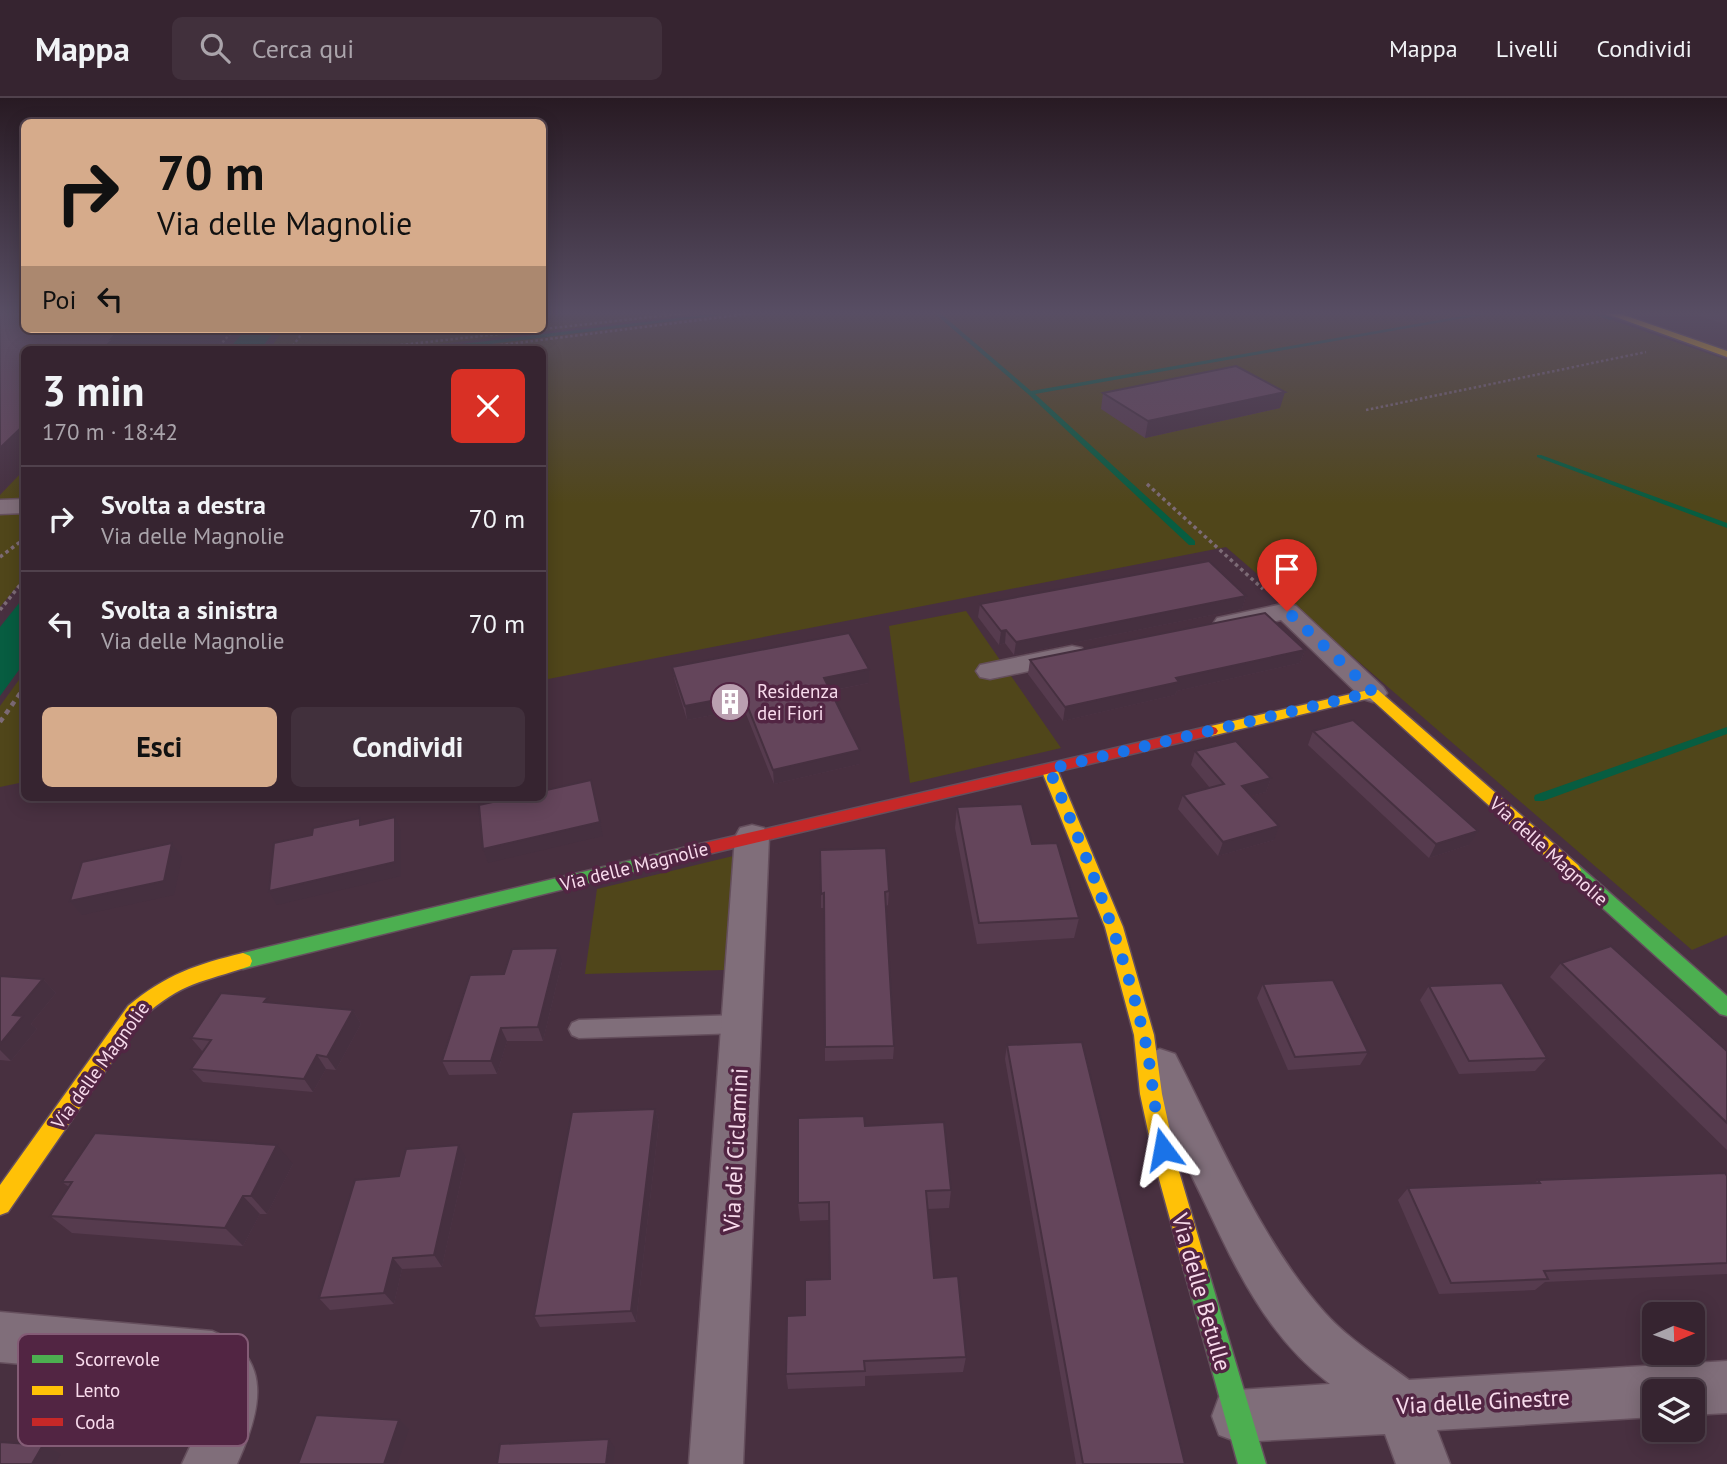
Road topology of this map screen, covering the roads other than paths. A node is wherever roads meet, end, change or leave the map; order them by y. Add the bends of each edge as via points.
1 (21, 506) edge
2 (0, 507) edge
3 (1206, 628) edge
4 (1098, 649) edge
5 (990, 671) dead end
6 (1373, 692) junction
7 (1049, 769) junction
8 (752, 837) junction
9 (1721, 994) edge
10 (742, 1024) junction
11 (579, 1029) dead end
12 (1144, 1035) junction
13 (0, 1204) edge
14 (0, 1336) edge
15 (18, 1338) edge
16 (1727, 1387) edge
17 (1401, 1406) junction
18 (1245, 1440) edge
19 (217, 1446) edge
20 (209, 1464) edge
21 (716, 1464) edge
22 (1423, 1464) edge

1 - 2 street
3 - 6 street, Via delle Magnolie via 1287,611
4 - 5 street
6 - 7 street, Via delle Magnolie
6 - 9 street, Via delle Magnolie
7 - 8 street, Via delle Magnolie
7 - 12 street, Via delle Betulle via 1108,911
8 - 10 street, Via dei Ciclamini
8 - 13 street, Via delle Magnolie via 176,980 135,1012
10 - 11 lane
10 - 21 street, Via dei Ciclamini
12 - 17 street, Via delle Betulle via 1277,1293 1309,1333
12 - 18 street, Via delle Betulle via 1158,1130
14 - 15 street
16 - 17 street, Via delle Ginestre
17 - 18 street, Via delle Ginestre
17 - 22 street
19 - 20 street

